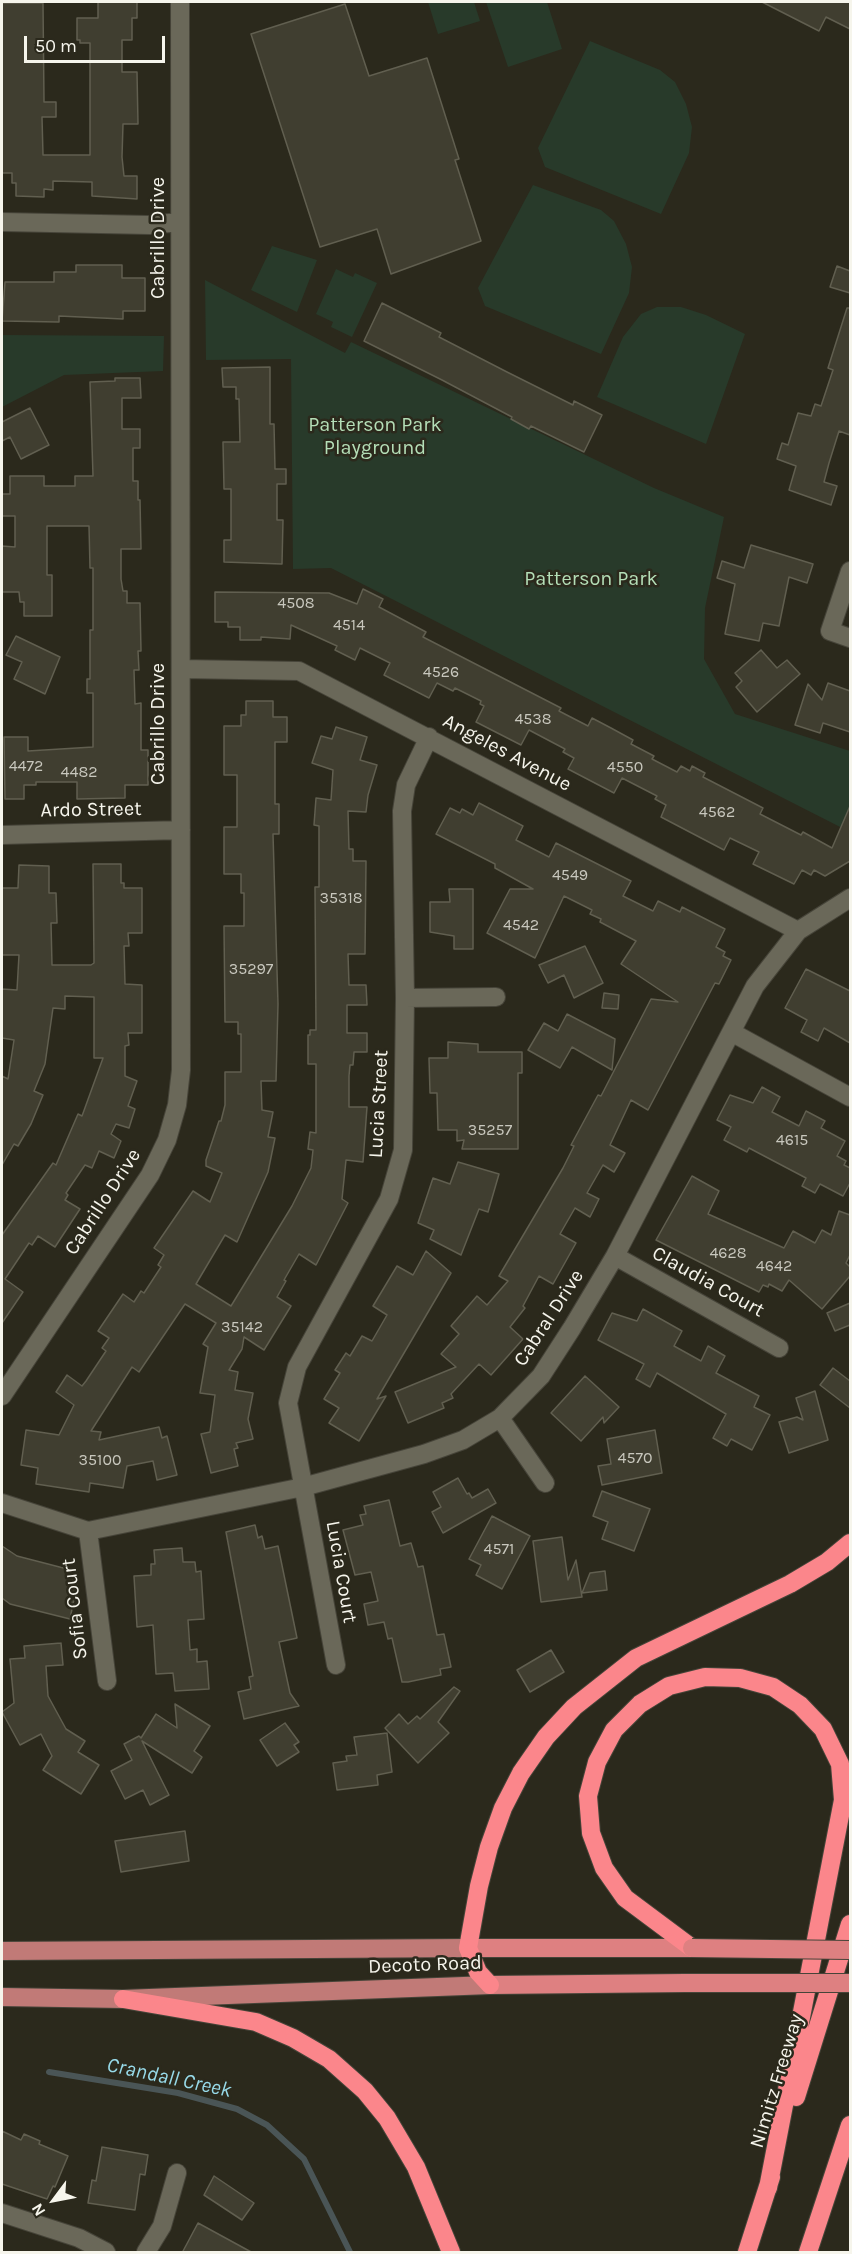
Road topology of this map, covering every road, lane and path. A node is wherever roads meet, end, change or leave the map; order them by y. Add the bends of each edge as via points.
1 (180, 2) edge
2 (2, 222) edge
3 (180, 222) junction
4 (850, 572) edge
5 (850, 638) edge
6 (181, 669) junction
7 (429, 737) junction
8 (181, 830) junction
9 (2, 835) edge
10 (850, 898) edge
11 (798, 931) junction
12 (496, 997) dead end
13 (405, 998) junction
14 (733, 1033) junction
15 (850, 1097) edge
16 (615, 1256) junction
17 (779, 1348) dead end
18 (2, 1396) edge
19 (500, 1418) junction
20 (545, 1483) dead end
21 (303, 1486) junction
22 (2, 1503) edge
23 (88, 1531) junction
24 (850, 1543) edge
25 (336, 1665) dead end
26 (107, 1681) dead end
27 (850, 1924) edge
28 (468, 1948) junction
29 (692, 1948) junction
30 (850, 1950) edge
31 (2, 1951) edge
32 (850, 1983) edge
33 (490, 1985) junction
34 (2, 1997) edge
35 (123, 2000) junction
36 (850, 2125) edge
37 (177, 2173) dead end
38 (768, 2188) junction
39 (2, 2213) edge
40 (106, 2253) edge
41 (146, 2253) edge
42 (451, 2253) edge
43 (747, 2253) edge
44 (808, 2253) edge

1 - 3 street, Cabrillo Drive
2 - 3 street
3 - 6 street, Cabrillo Drive
4 - 5 street via 830,631
6 - 7 street, Angeles Avenue via 299,671
6 - 8 street, Cabrillo Drive
7 - 11 street, Angeles Avenue
7 - 13 street, Lucia Street via 406,785 402,811
8 - 9 street, Ardo Street
8 - 18 street, Cabrillo Drive via 181,1070 167,1140 150,1175
10 - 11 street, Cabral Drive
11 - 14 street, Cabral Drive via 755,986
12 - 13 street
13 - 21 street, Lucia Street via 403,1150 389,1199 297,1367 288,1403
14 - 15 street
14 - 16 street, Cabral Drive
16 - 17 street, Claudia Court
16 - 19 street, Cabral Drive via 541,1376
19 - 20 street
19 - 21 street, Cabral Drive via 462,1440 424,1454
21 - 23 street, Cabral Drive
21 - 25 street, Lucia Court
22 - 23 street, Cabral Drive
23 - 26 street, Sofia Court
24 - 28 highway via 790,1584 636,1658 573,1707 521,1773 503,1808 479,1886
27 - 38 highway, Nimitz Freeway
28 - 29 highway, Decoto Road
28 - 31 main road, Decoto Road
28 - 33 highway via 478,1972
29 - 30 highway, Decoto Road, bridge
29 - 38 highway via 625,1898 604,1868 591,1833 588,1796 597,1762 614,1730 640,1704 669,1686 705,1677 740,1678 773,1687 800,1705 823,1729 840,1764 843,1800
32 - 33 highway, Decoto Road, bridge
33 - 35 main road, Decoto Road
34 - 35 main road, Decoto Road
35 - 42 highway via 256,2022 329,2059 365,2091 387,2118 416,2167
36 - 44 highway
37 - 41 street via 162,2226
38 - 43 highway, Nimitz Freeway
39 - 40 street via 79,2238

